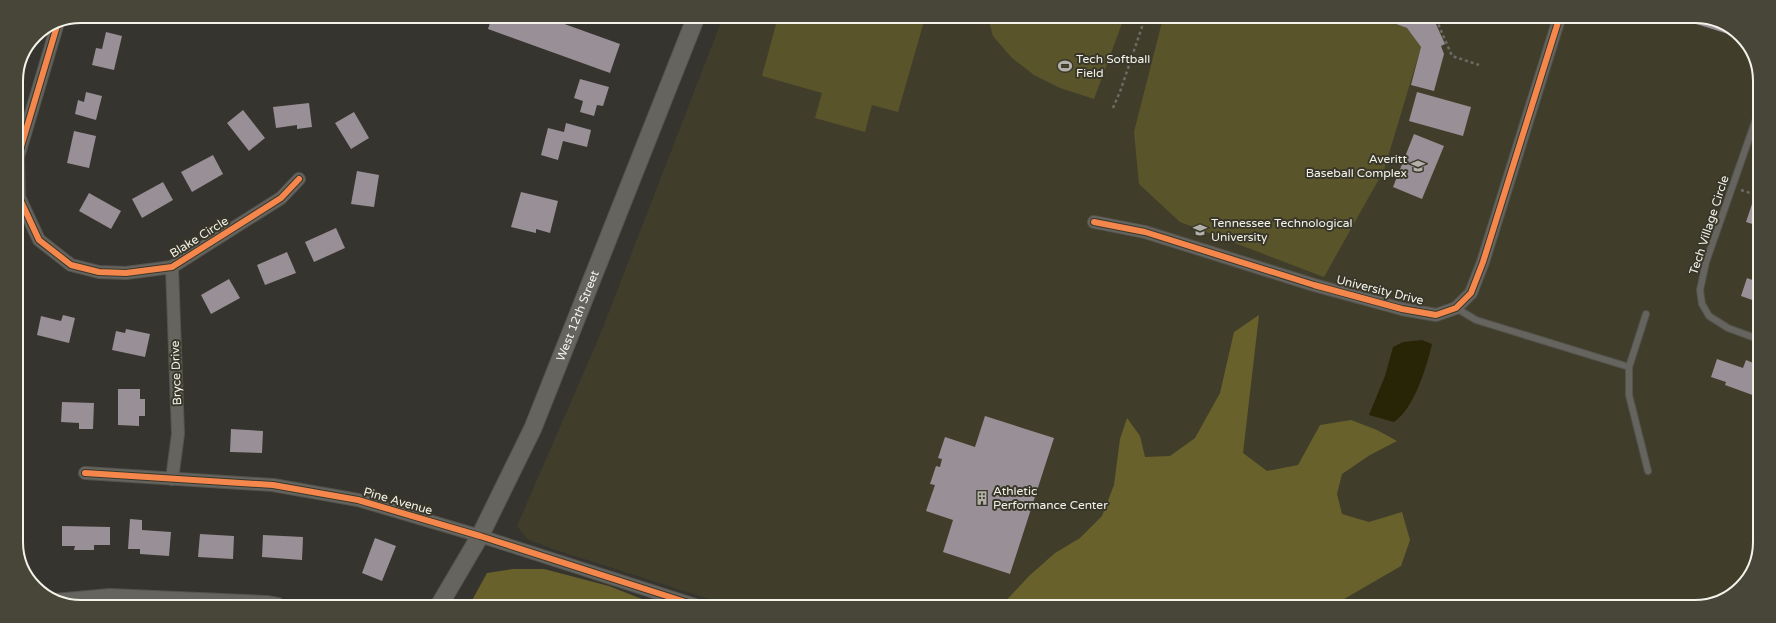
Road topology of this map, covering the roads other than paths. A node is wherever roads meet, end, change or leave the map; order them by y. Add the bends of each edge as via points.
1 (694, 23) edge
2 (1558, 23) edge
3 (56, 29) edge
4 (1753, 127) edge
5 (23, 140) edge
6 (299, 179) dead end
7 (23, 206) edge
8 (1094, 222) dead end
9 (172, 267) junction
10 (1456, 308) junction
11 (1646, 314) dead end
12 (1753, 337) edge
13 (1629, 367) junction
14 (1648, 471) dead end
15 (85, 473) dead end
16 (172, 479) junction
17 (480, 536) junction
18 (68, 599) edge
19 (221, 600) edge
20 (442, 600) edge
21 (679, 600) edge

1 - 17 main road, West 12th Street via 533,428
2 - 10 street, University Drive via 1483,262 1471,293
3 - 5 street, Blake Circle
4 - 12 lane, Tech Village Circle via 1706,262 1700,290 1702,304 1709,316 1728,328
6 - 9 street, Blake Circle via 281,198
7 - 9 street, Blake Circle via 39,240 71,265 99,272 126,273
8 - 10 street, University Drive via 1145,232 1314,285 1402,309 1436,315
9 - 16 street, Bryce Drive via 178,434
10 - 13 lane via 1476,320
11 - 13 lane
13 - 14 lane via 1629,394
15 - 16 street, Pine Avenue
16 - 17 street, Pine Avenue via 272,485 358,500
17 - 20 main road, West 12th Street
17 - 21 street, Pine Avenue
18 - 19 street via 110,595

